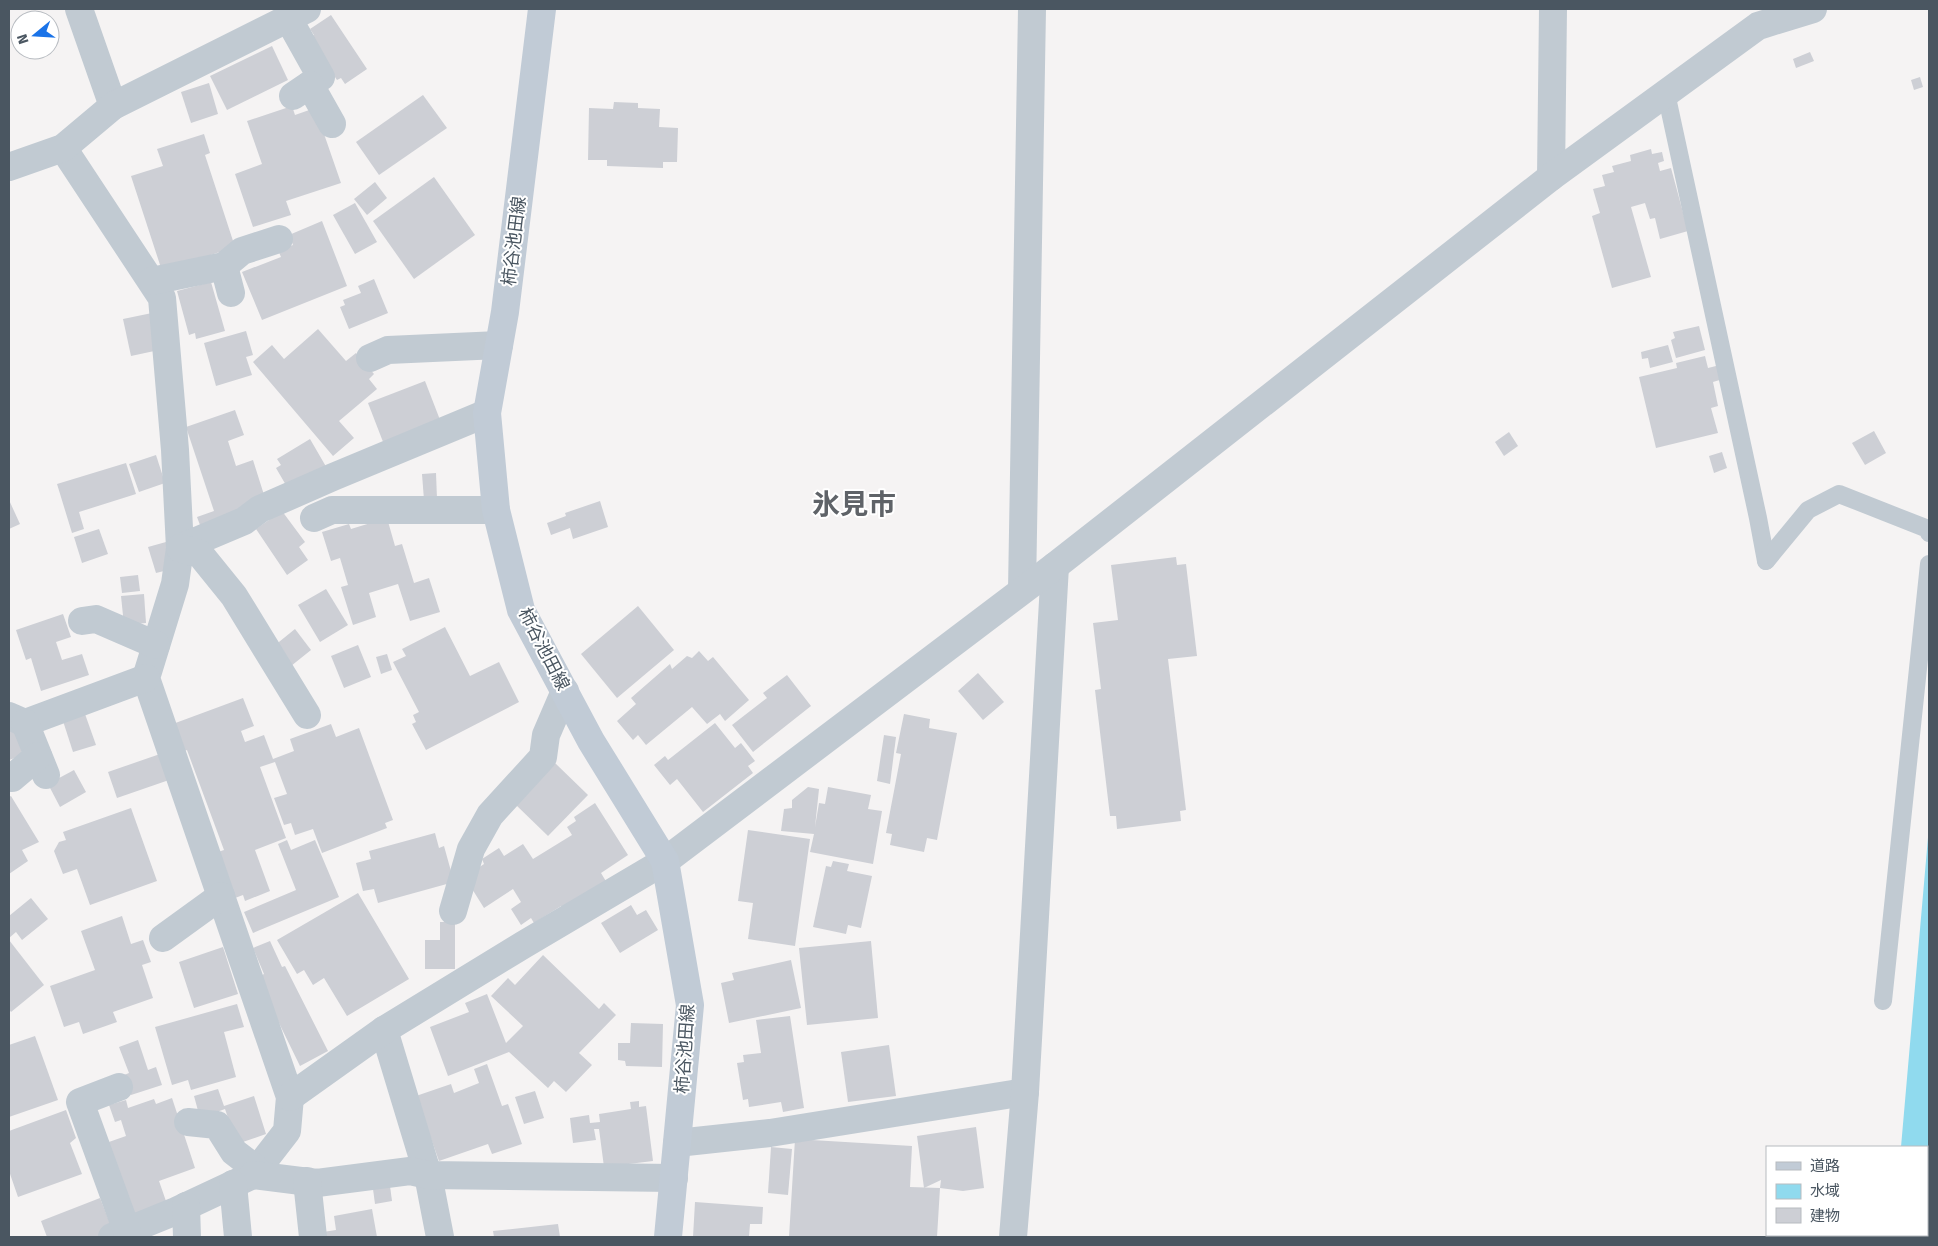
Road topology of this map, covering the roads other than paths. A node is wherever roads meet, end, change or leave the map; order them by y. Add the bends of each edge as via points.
1 (78, 9) edge
2 (542, 9) edge
3 (1032, 9) edge
4 (1553, 9) edge
5 (1813, 9) edge
6 (297, 13) edge
7 (1666, 93) junction
8 (113, 106) junction
9 (332, 124) dead end
10 (64, 148) junction
11 (9, 167) edge
12 (1552, 177) junction
13 (279, 239) dead end
14 (224, 266) junction
15 (152, 281) junction
16 (231, 293) dead end
17 (499, 345) junction
18 (370, 358) dead end
19 (486, 414) junction
20 (326, 508) dead end
21 (496, 510) junction
22 (1929, 533) edge
23 (180, 548) junction
24 (1929, 564) edge
25 (1055, 566) junction
26 (1022, 590) junction
27 (82, 622) dead end
28 (156, 645) junction
29 (146, 678) junction
30 (565, 691) junction
31 (307, 716) dead end
32 (17, 720) edge
33 (12, 778) dead end
34 (665, 861) junction
35 (221, 896) junction
36 (454, 911) dead end
37 (163, 938) dead end
38 (1883, 1001) dead end
39 (384, 1030) junction
40 (119, 1088) dead end
41 (1025, 1092) junction
42 (290, 1097) junction
43 (188, 1122) dead end
44 (677, 1143) junction
45 (428, 1175) junction
46 (247, 1176) junction
47 (674, 1178) junction
48 (307, 1181) junction
49 (186, 1206) junction
50 (120, 1234) edge
51 (187, 1237) edge
52 (238, 1237) edge
53 (313, 1237) edge
54 (440, 1237) edge
55 (668, 1237) edge
56 (1013, 1237) edge

1 - 8 street
2 - 17 main road, 柿谷池田線
3 - 26 street
4 - 12 street
5 - 7 street via 1758,26
6 - 8 street
6 - 9 street via 321,77 301,90
7 - 12 street
7 - 22 lane via 1766,561 1808,510 1839,494 1928,529
8 - 10 street
10 - 11 street
10 - 15 street
12 - 25 street
13 - 14 street via 242,251
14 - 15 street
14 - 16 street
15 - 23 street via 162,298
17 - 18 street via 388,350
17 - 19 main road, 柿谷池田線
19 - 21 main road, 柿谷池田線
19 - 23 street via 333,477
20 - 21 street
21 - 30 main road, 柿谷池田線 via 521,610
23 - 28 street via 175,584
23 - 31 street via 200,554 234,596
24 - 38 lane
25 - 26 street
25 - 41 street
26 - 34 street
27 - 28 street via 96,619
28 - 29 street
29 - 32 street
29 - 35 street
30 - 34 main road, 柿谷池田線 via 591,741
30 - 36 street via 546,735 543,757 490,815 471,849
32 - 33 street via 42,765
34 - 39 street
34 - 44 main road, 柿谷池田線 via 690,1005
35 - 37 street
35 - 42 street
39 - 42 street
39 - 45 street
40 - 50 street via 80,1102
41 - 44 street via 770,1133
41 - 56 street
42 - 46 street via 287,1131
43 - 46 street via 217,1125
44 - 47 main road, 柿谷池田線
45 - 47 street
45 - 48 street via 410,1170 317,1183
45 - 54 street
46 - 48 street
46 - 49 street
46 - 52 street
47 - 55 main road, 柿谷池田線
48 - 53 street
49 - 50 street
49 - 51 street

